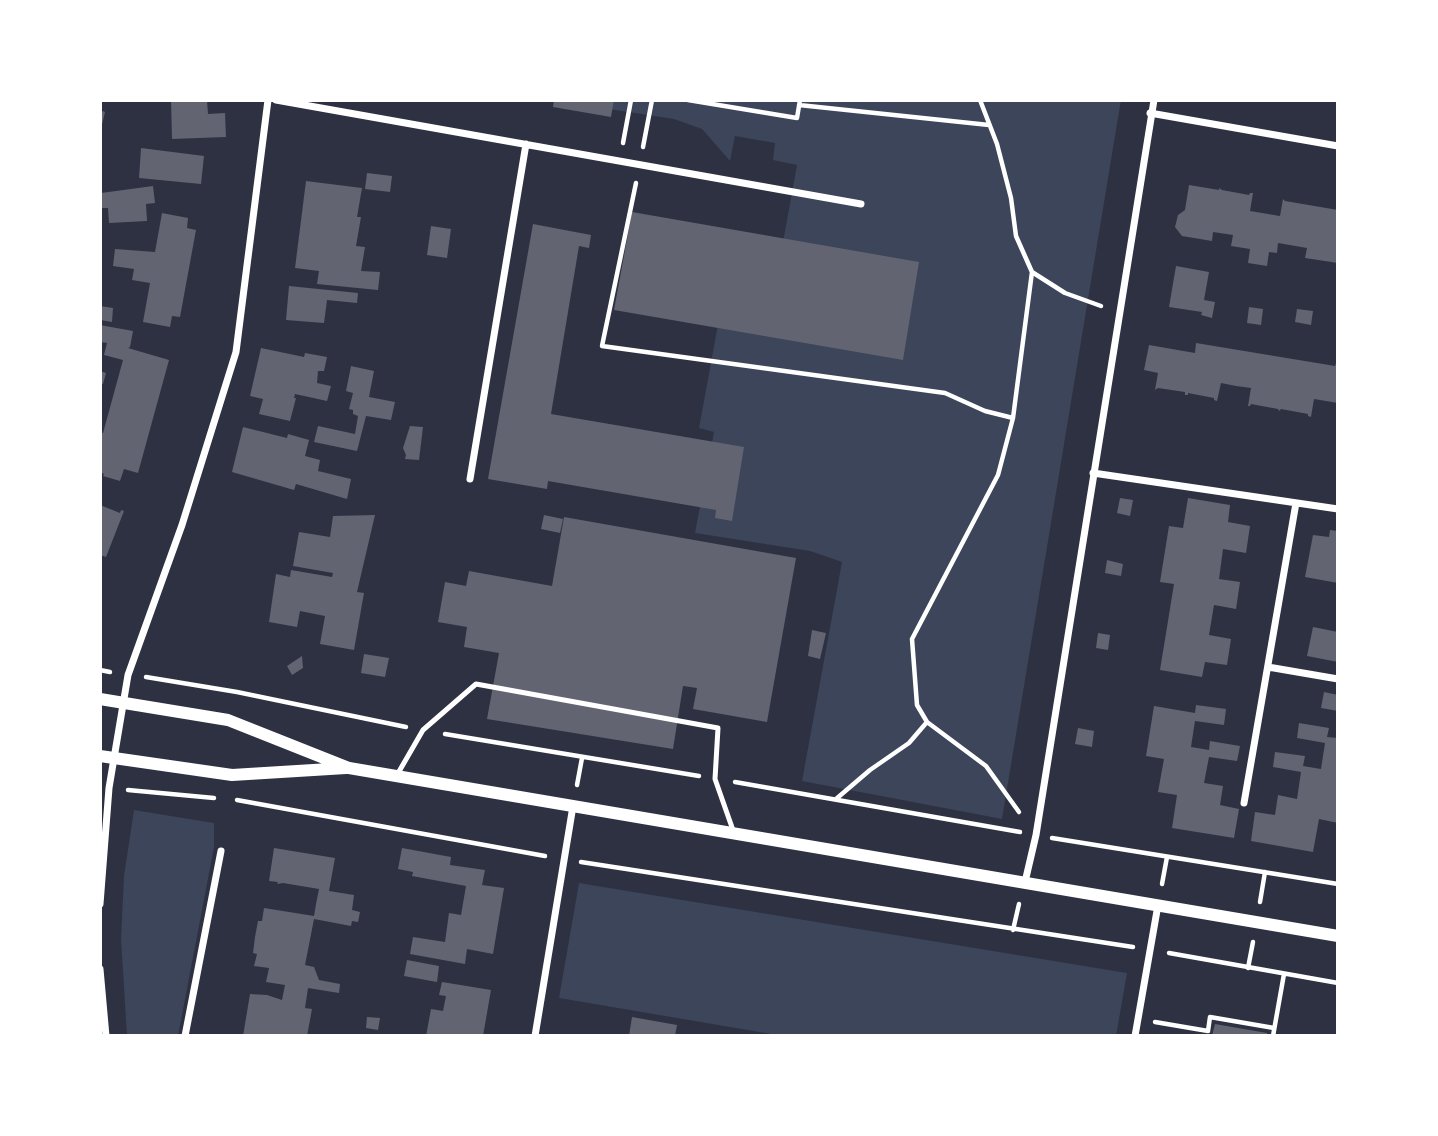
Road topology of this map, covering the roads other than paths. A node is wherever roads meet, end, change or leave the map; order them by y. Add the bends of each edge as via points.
1 (268, 100) edge
2 (276, 100) edge
3 (1154, 100) edge
4 (1150, 113) junction
5 (526, 144) junction
6 (1338, 145) edge
7 (861, 204) dead end
8 (1093, 473) junction
9 (470, 479) dead end
10 (1296, 503) junction
11 (1338, 509) edge
12 (1268, 667) junction
13 (1338, 679) edge
14 (100, 699) edge
15 (123, 703) junction
16 (100, 756) edge
17 (114, 758) junction
18 (349, 768) junction
19 (396, 776) junction
20 (1244, 803) dead end
21 (573, 806) junction
22 (734, 833) junction
23 (221, 851) dead end
24 (1025, 882) junction
25 (100, 904) edge
26 (1158, 905) junction
27 (1338, 936) edge
28 (100, 969) edge
29 (106, 1036) edge
30 (185, 1036) edge
31 (535, 1036) edge
32 (1135, 1036) edge

1 - 15 street via 236,352 182,525 128,674
2 - 5 street
3 - 4 street
4 - 6 street
4 - 8 street
5 - 7 street
5 - 9 street
8 - 10 street
8 - 24 street
10 - 11 street
10 - 12 street
12 - 13 street
12 - 20 street
14 - 15 street
15 - 17 street
15 - 18 street via 228,720
16 - 17 street
17 - 18 street via 232,775
17 - 25 street
18 - 19 street
19 - 21 street
19 - 22 lane via 423,730 476,684 718,728 715,779
21 - 22 street
21 - 31 street
22 - 24 street
23 - 30 street
24 - 26 street
26 - 27 street
26 - 32 street
28 - 29 street

